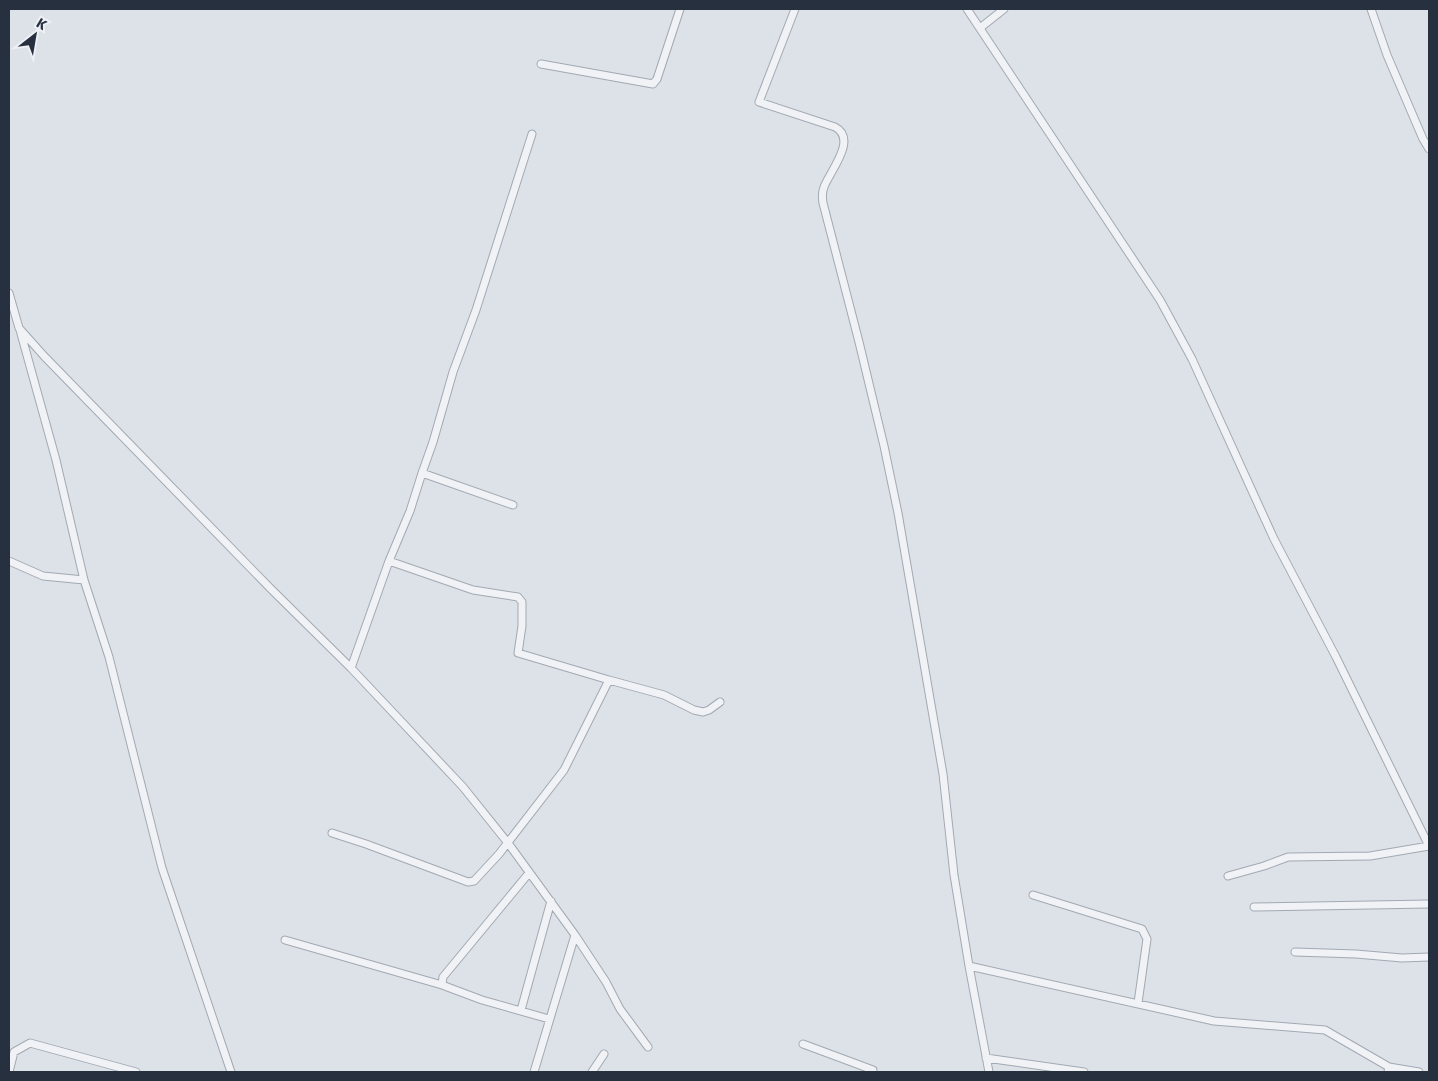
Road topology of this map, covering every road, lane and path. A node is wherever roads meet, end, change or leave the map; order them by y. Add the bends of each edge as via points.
1 (680, 9) edge
2 (795, 9) edge
3 (967, 9) edge
4 (1004, 9) edge
5 (1371, 9) edge
6 (980, 28) junction
7 (541, 64) dead end
8 (532, 134) dead end
9 (1429, 150) edge
10 (9, 293) edge
11 (19, 328) junction
12 (422, 473) junction
13 (513, 505) dead end
14 (9, 561) edge
15 (389, 561) junction
16 (84, 580) junction
17 (351, 668) junction
18 (609, 680) junction
19 (720, 702) dead end
20 (332, 833) dead end
21 (508, 844) junction
22 (1429, 846) edge
23 (529, 873) junction
24 (1228, 876) dead end
25 (1033, 895) dead end
26 (551, 901) junction
27 (1429, 904) edge
28 (1254, 907) dead end
29 (575, 935) junction
30 (285, 940) dead end
31 (1295, 952) dead end
32 (1429, 957) edge
33 (969, 966) junction
34 (442, 985) junction
35 (1138, 1003) junction
36 (521, 1010) junction
37 (549, 1019) junction
38 (803, 1044) dead end
39 (648, 1047) dead end
40 (604, 1054) dead end
41 (986, 1058) junction
42 (1388, 1070) edge
43 (9, 1072) edge
44 (136, 1072) edge
45 (232, 1072) edge
46 (534, 1072) edge
47 (592, 1072) edge
48 (873, 1072) edge
49 (989, 1072) edge
50 (1084, 1072) edge
51 (1419, 1072) edge

1 - 7 street via 657,80 652,84
2 - 33 street via 759,102 835,127 845,138 837,164 823,189 823,203 862,352 898,513 943,774 954,876
3 - 6 street
4 - 6 street
5 - 9 street via 1390,63
6 - 22 street via 1160,300 1192,359 1274,539
8 - 12 street
10 - 11 street
11 - 16 street via 56,460
11 - 17 street
12 - 13 street
12 - 15 street
14 - 16 street via 43,576
15 - 17 street
15 - 18 street via 473,590 518,597 522,602 522,626 518,653
16 - 45 street via 110,657 162,868
17 - 21 street via 463,787
18 - 19 street via 664,695 703,712
18 - 21 street via 564,770
20 - 21 street via 470,882 476,880
21 - 23 street
22 - 24 street via 1370,856 1288,857
23 - 26 street
23 - 34 street via 443,977
25 - 35 street via 1142,929 1146,939
26 - 29 street
26 - 36 street
27 - 28 street
29 - 37 street
29 - 39 street via 620,1009
30 - 34 street
31 - 32 street
33 - 35 street
33 - 41 street
34 - 36 street
35 - 42 street via 1214,1020 1325,1030
36 - 37 street
37 - 46 street
38 - 48 street
40 - 47 street
41 - 49 street
41 - 50 street
42 - 51 street
43 - 44 street via 14,1052 30,1043

